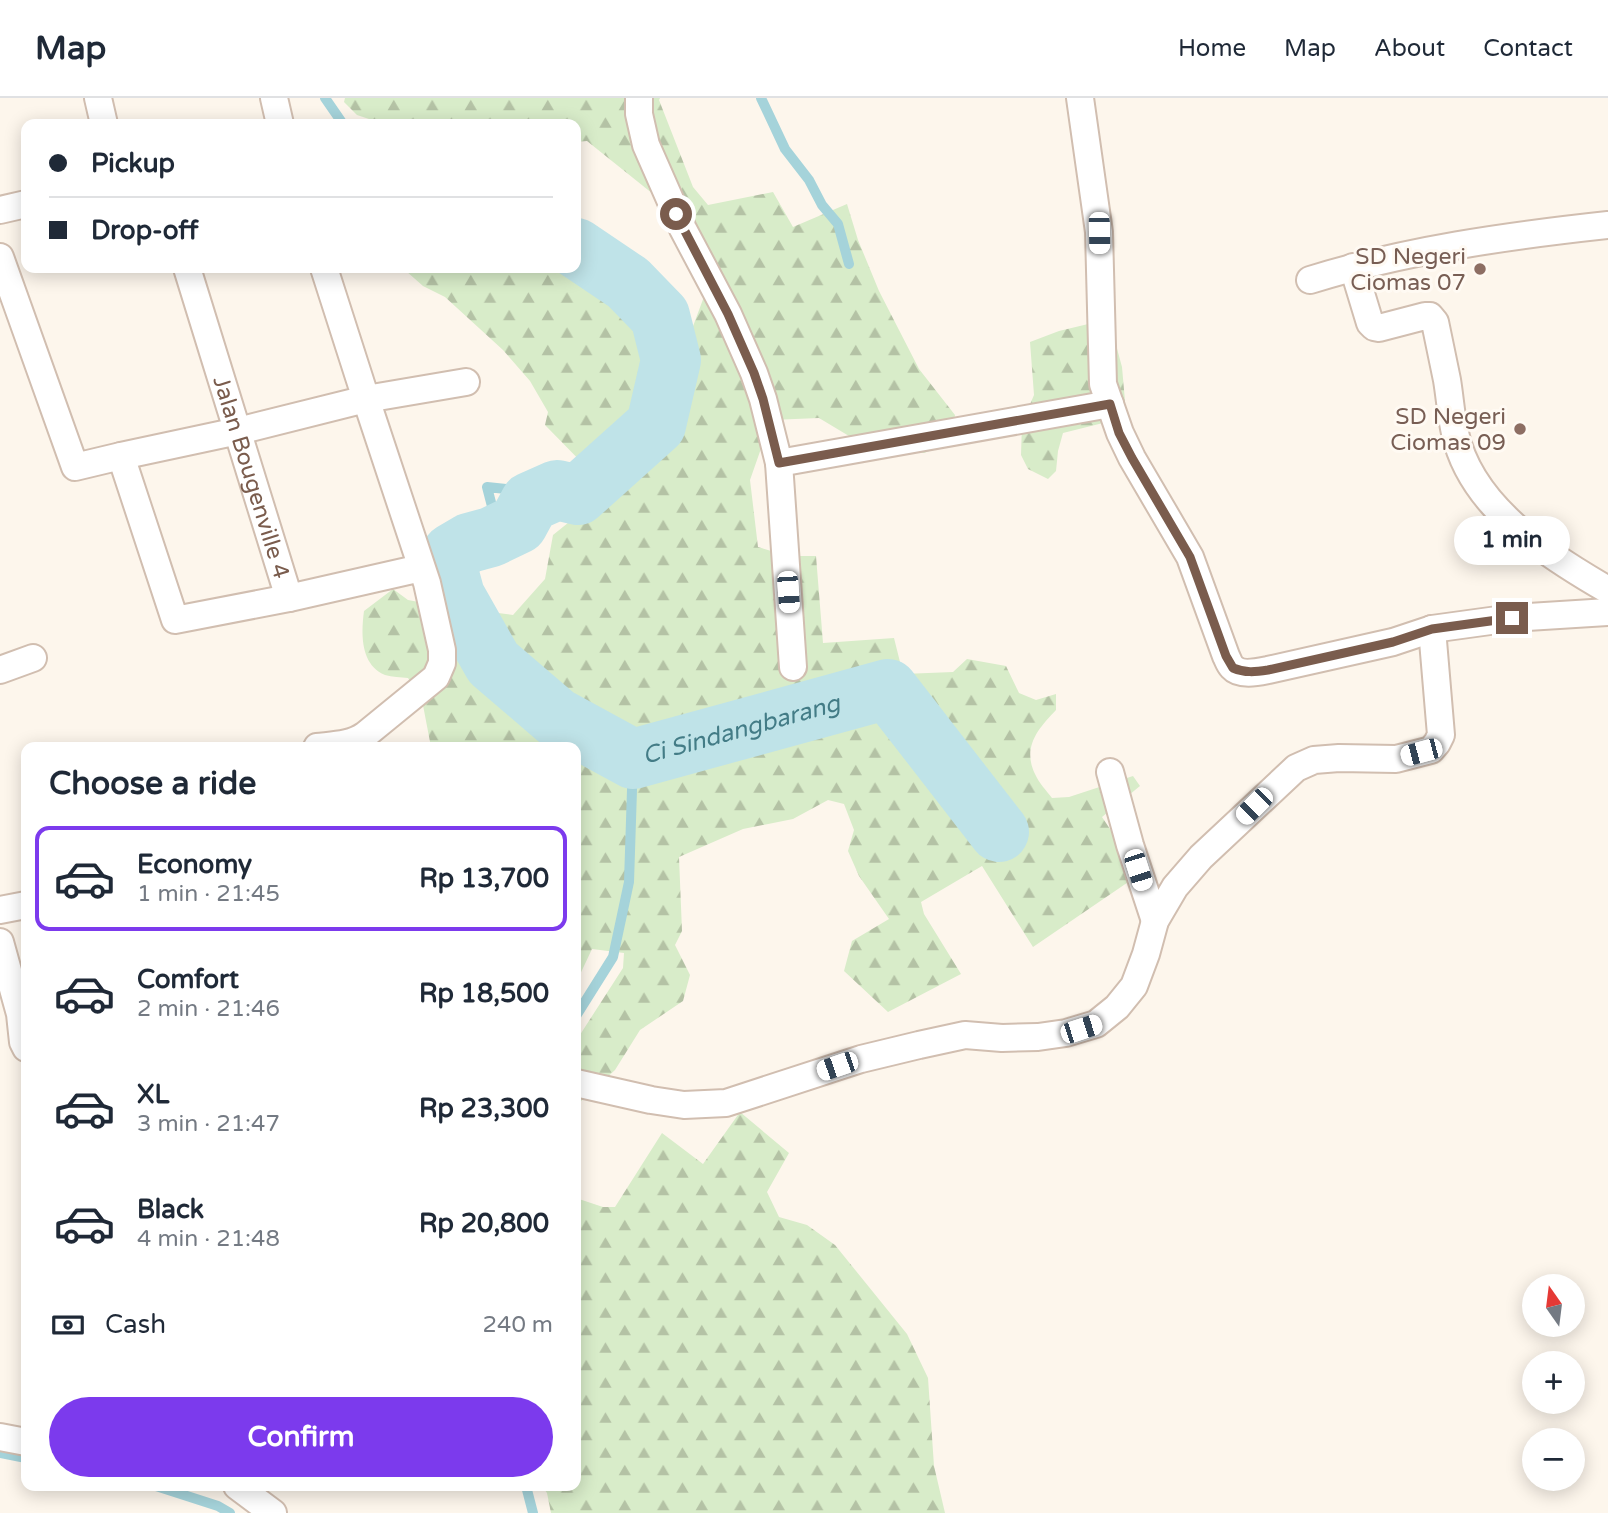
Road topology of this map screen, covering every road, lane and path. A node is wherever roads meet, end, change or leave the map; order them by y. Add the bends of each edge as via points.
1 (99, 98) edge
2 (274, 98) edge
3 (639, 98) edge
4 (1080, 98) edge
5 (103, 119) edge
6 (279, 119) edge
7 (21, 205) edge
8 (0, 210) edge
9 (1608, 225) edge
10 (0, 257) edge
11 (1353, 267) junction
12 (189, 273) edge
13 (326, 273) edge
14 (1310, 280) dead end
15 (466, 382) dead end
16 (366, 399) junction
17 (1110, 404) junction
18 (238, 431) junction
19 (121, 456) junction
20 (779, 463) junction
21 (421, 568) junction
22 (1608, 590) edge
23 (289, 598) junction
24 (1608, 612) edge
25 (1432, 629) junction
26 (33, 658) dead end
27 (793, 667) dead end
28 (0, 670) edge
29 (350, 742) edge
30 (1110, 772) dead end
31 (21, 906) edge
32 (0, 910) edge
33 (1155, 920) junction
34 (0, 942) edge
35 (21, 1023) edge
36 (581, 1084) edge
37 (0, 1437) edge
38 (21, 1441) edge
39 (240, 1497) edge
40 (273, 1513) edge

1 - 5 street
2 - 6 street
3 - 20 street via 646,145 754,373
4 - 17 street via 1099,233 1103,384
7 - 8 street
9 - 11 street via 1468,243
10 - 19 street via 75,467
11 - 14 street
11 - 22 street via 1374,327 1424,316 1435,322 1455,434 1476,484 1496,509 1553,556
12 - 18 street, Jalan Bougenville 4
13 - 16 street
15 - 16 street
16 - 18 street
16 - 21 street
17 - 20 street
17 - 25 street via 1132,458 1190,557 1233,668 1268,670
18 - 19 street
18 - 23 street, Jalan Bougenville 4
19 - 23 street via 175,620
20 - 27 street
21 - 23 street, Jalan Bougenville 4
21 - 29 street via 442,663 436,677
24 - 25 street
25 - 33 street via 1441,736 1437,743 1430,750 1396,759 1314,760 1296,768 1201,857
26 - 28 street
30 - 33 street
31 - 32 street
33 - 36 street via 1134,986 1096,1024 1066,1034 965,1035 861,1059 726,1103 684,1105
34 - 35 street
37 - 38 street
39 - 40 street

